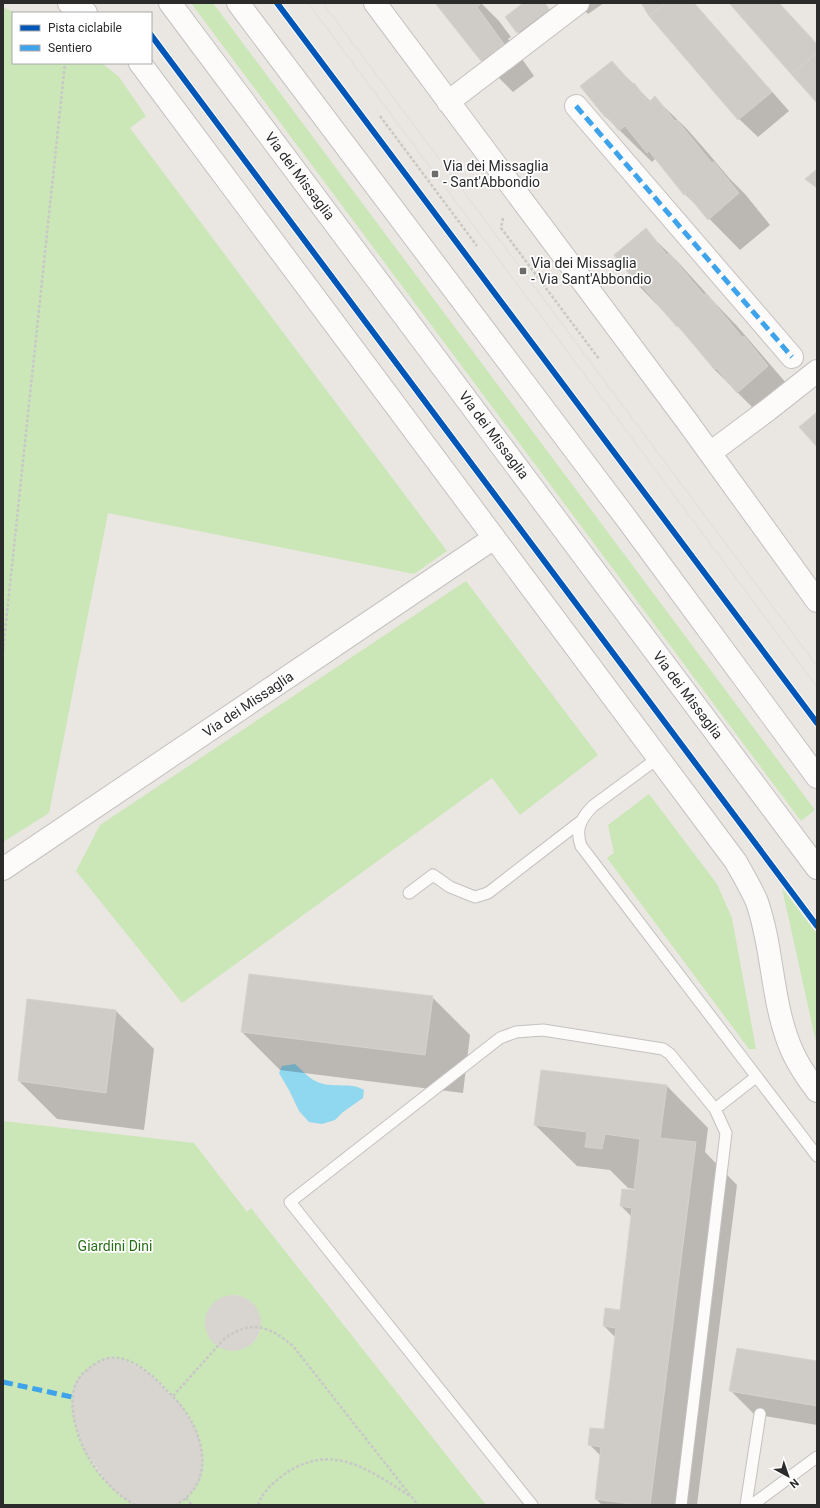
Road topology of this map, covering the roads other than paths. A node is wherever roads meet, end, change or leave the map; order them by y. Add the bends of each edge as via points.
1 (69, 3) edge
2 (170, 3) edge
3 (238, 3) edge
4 (375, 3) edge
5 (578, 3) edge
6 (84, 12) edge
7 (141, 64) edge
8 (448, 102) junction
9 (576, 106) dead end
10 (792, 357) dead end
11 (817, 371) edge
12 (710, 453) junction
13 (494, 538) junction
14 (817, 601) edge
15 (658, 758) junction
16 (817, 778) edge
17 (580, 822) junction
18 (817, 868) edge
19 (3, 869) edge
20 (409, 893) dead end
21 (756, 1077) junction
22 (817, 1091) edge
23 (715, 1109) junction
24 (817, 1156) edge
25 (760, 1414) dead end
26 (817, 1457) edge
27 (532, 1505) edge
28 (681, 1505) edge
29 (746, 1505) edge
30 (752, 1505) edge

1 - 6 street
2 - 18 street, Via dei Missaglia
3 - 16 street via 624,516
4 - 8 street
5 - 8 street
7 - 13 street
8 - 12 street
9 - 10 street
11 - 12 street
12 - 14 street
13 - 15 street
13 - 19 street, Via dei Missaglia
15 - 17 lane via 593,806
15 - 22 street via 736,862 748,883 761,918 778,1010 792,1052
17 - 20 lane via 488,893 475,896 450,888 433,875
17 - 21 lane via 578,838 581,846
21 - 23 lane
21 - 24 lane
23 - 27 lane via 670,1054 662,1049 543,1030 516,1032 500,1038 290,1202
23 - 28 lane via 726,1133
25 - 29 lane
26 - 30 lane

